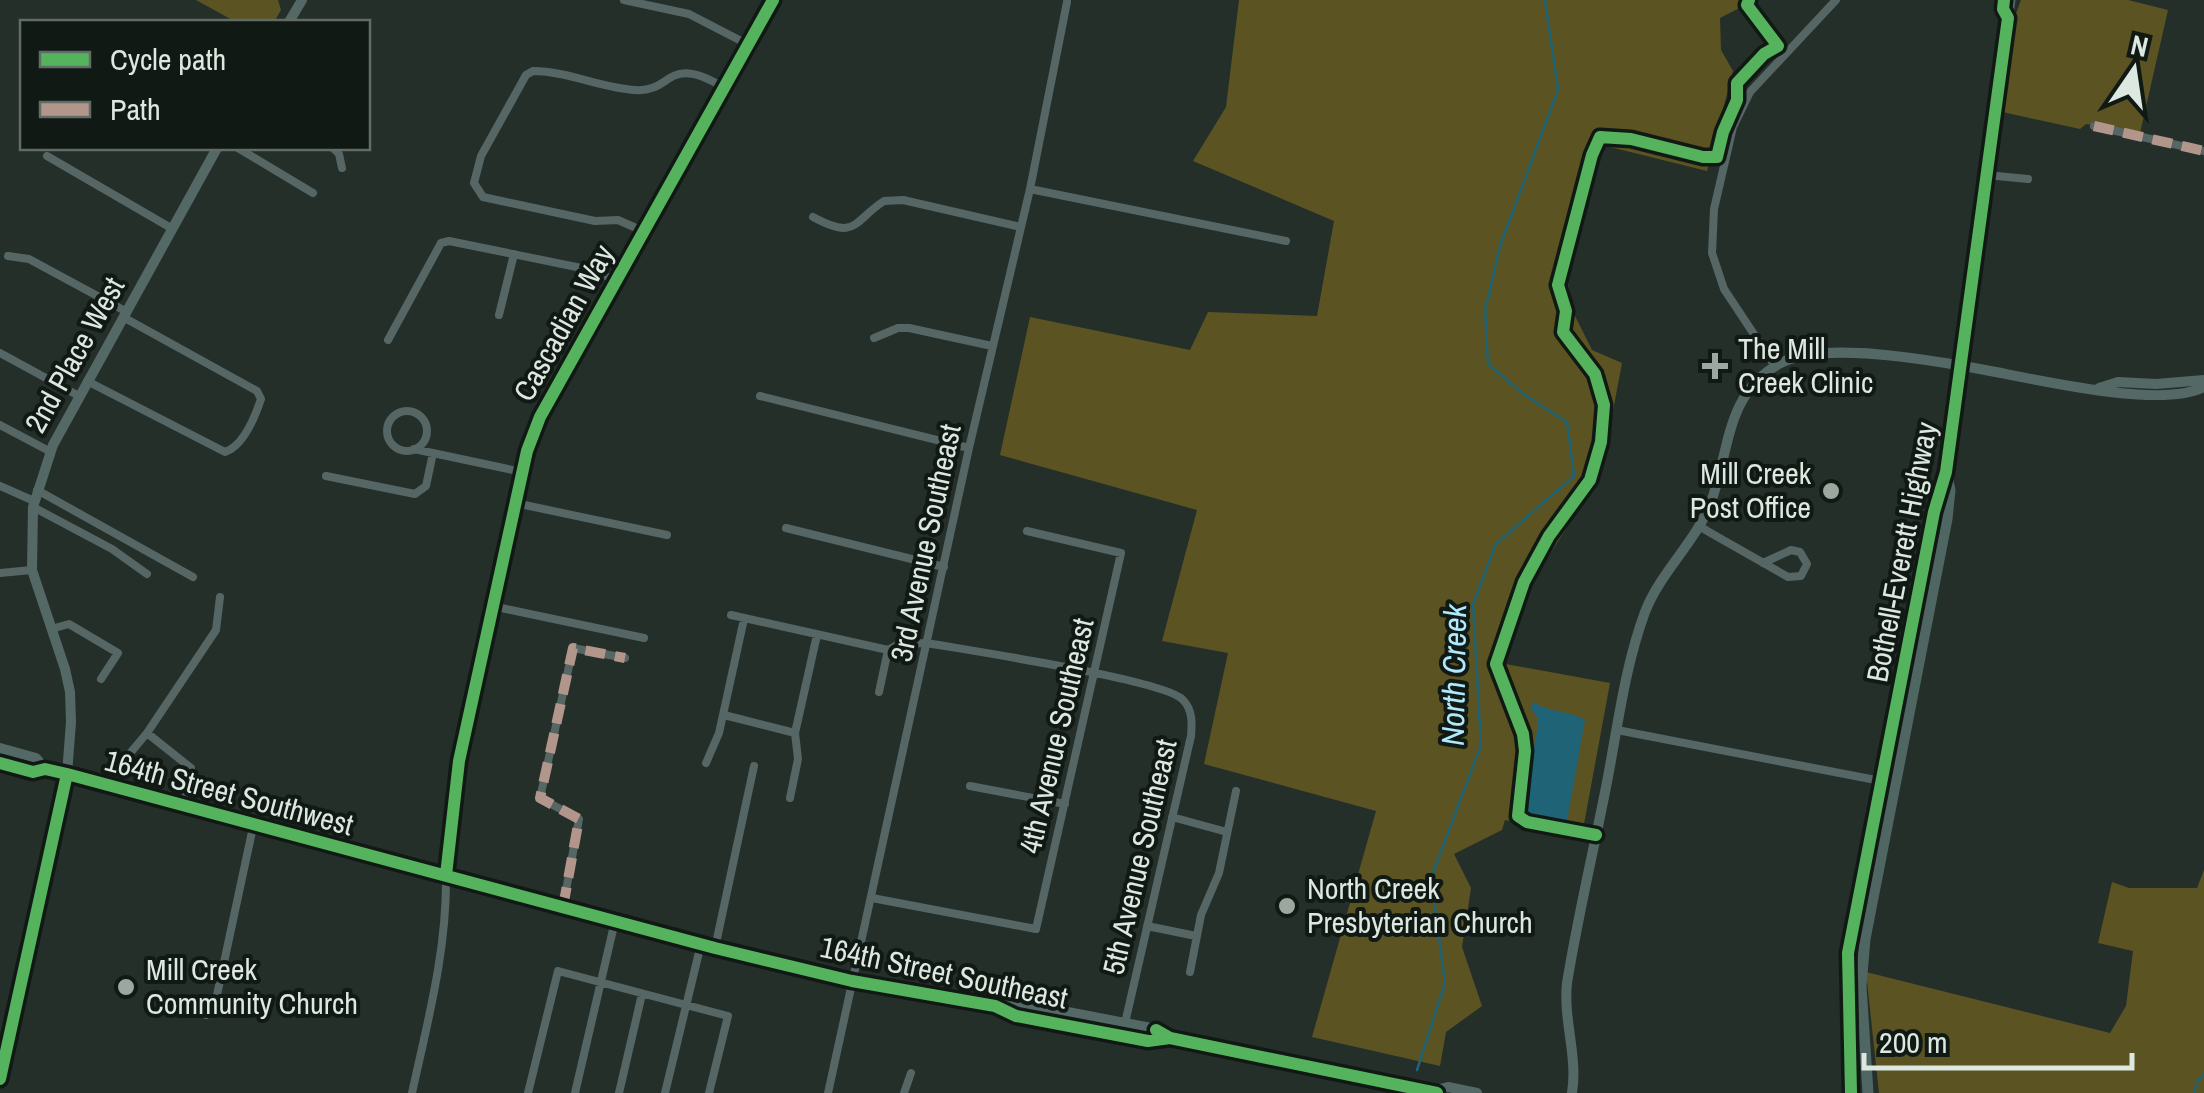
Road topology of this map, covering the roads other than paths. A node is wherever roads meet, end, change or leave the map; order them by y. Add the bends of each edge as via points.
1 (624, 0) edge
2 (773, 0) edge
3 (1836, 0) edge
4 (2010, 0) edge
5 (1066, 1) edge
6 (747, 44) junction
7 (723, 87) junction
8 (2094, 126) dead end
9 (216, 150) edge
10 (241, 150) edge
11 (334, 150) edge
12 (2204, 151) edge
13 (47, 156) dead end
14 (342, 168) dead end
15 (1986, 176) junction
16 (2028, 179) dead end
17 (1030, 189) junction
18 (313, 193) dead end
19 (813, 218) dead end
20 (171, 228) junction
21 (1021, 228) junction
22 (643, 231) junction
23 (1286, 241) dead end
24 (514, 254) junction
25 (8, 256) dead end
26 (616, 281) junction
27 (125, 315) junction
28 (499, 315) dead end
29 (874, 338) dead end
30 (388, 340) dead end
31 (992, 346) junction
32 (0, 352) edge
33 (1775, 366) junction
34 (1962, 366) junction
35 (87, 381) junction
36 (2204, 384) edge
37 (79, 396) junction
38 (760, 396) dead end
39 (0, 425) edge
40 (414, 448) junction
41 (969, 448) junction
42 (50, 452) junction
43 (433, 452) junction
44 (522, 472) junction
45 (1946, 472) junction
46 (326, 476) dead end
47 (0, 486) edge
48 (34, 499) junction
49 (515, 503) junction
50 (1699, 526) junction
51 (786, 528) dead end
52 (1027, 532) dead end
53 (667, 535) dead end
54 (1763, 563) junction
55 (944, 567) junction
56 (32, 570) junction
57 (0, 573) edge
58 (148, 574) dead end
59 (192, 577) dead end
60 (220, 598) dead end
61 (492, 606) junction
62 (731, 616) dead end
63 (744, 619) junction
64 (51, 629) junction
65 (817, 635) junction
66 (644, 638) dead end
67 (927, 643) junction
68 (888, 650) junction
69 (625, 658) dead end
70 (1096, 674) junction
71 (101, 679) dead end
72 (879, 692) dead end
73 (1895, 713) junction
74 (724, 715) junction
75 (1617, 730) junction
76 (147, 733) junction
77 (795, 733) junction
78 (0, 748) edge
79 (126, 758) dead end
80 (0, 763) edge
81 (706, 763) dead end
82 (754, 766) dead end
83 (45, 769) junction
84 (66, 774) junction
85 (1880, 781) junction
86 (1896, 781) junction
87 (970, 786) dead end
88 (1236, 791) dead end
89 (790, 798) dead end
90 (1065, 804) junction
91 (184, 807) junction
92 (1172, 818) junction
93 (253, 827) junction
94 (1227, 832) junction
95 (1879, 862) junction
96 (446, 875) junction
97 (872, 898) junction
98 (563, 907) junction
99 (615, 921) junction
100 (1147, 926) junction
101 (1196, 936) junction
102 (701, 944) junction
103 (715, 948) junction
104 (1190, 972) dead end
105 (852, 981) junction
106 (600, 982) junction
107 (642, 994) junction
108 (685, 1005) junction
109 (995, 1006) junction
110 (206, 1015) dead end
111 (1125, 1023) junction
112 (1170, 1038) junction
113 (911, 1073) dead end
114 (0, 1079) edge
115 (1435, 1092) edge
116 (412, 1093) edge
117 (528, 1093) edge
118 (574, 1093) edge
119 (619, 1093) edge
120 (666, 1093) edge
121 (709, 1093) edge
122 (828, 1093) edge
123 (904, 1093) edge
124 (1477, 1093) edge
125 (1572, 1093) edge
126 (1851, 1093) edge
127 (1868, 1093) edge

1 - 6 street via 690,14
2 - 6 street, Cascadian Way
3 - 33 street via 1750,92 1733,127 1714,210 1712,253 1724,290
4 - 15 main road, Bothell-Everett Highway via 2015,12 2008,18
5 - 17 street, 3rd Avenue Southeast
6 - 7 street, Cascadian Way
7 - 22 street, Cascadian Way
7 - 22 street via 687,72 638,91 533,71 481,156 474,184 486,198 595,222 618,220
8 - 12 street
9 - 20 street, 2nd Place West
10 - 18 street
11 - 14 street
13 - 20 street
15 - 16 street
15 - 34 main road, Bothell-Everett Highway
17 - 21 street, 3rd Avenue Southeast
17 - 23 street
19 - 21 street via 851,228 884,201 903,200
20 - 27 street, 2nd Place West
21 - 31 street, 3rd Avenue Southeast
22 - 26 street, Cascadian Way
24 - 26 street
24 - 28 street
24 - 30 street via 441,243
25 - 27 street via 29,259
26 - 44 street, Cascadian Way via 540,416
27 - 35 street, 2nd Place West
27 - 35 street via 257,391 261,400 235,449 226,452
29 - 31 street via 909,328
31 - 41 street, 3rd Avenue Southeast
32 - 37 street
33 - 34 street via 1824,351
33 - 50 street via 1734,412
34 - 36 street via 2122,395
34 - 45 main road, Bothell-Everett Highway
35 - 37 street, 2nd Place West
37 - 42 street, 2nd Place West
38 - 41 street
39 - 42 street
40 - 40 street via 424,441 426,426 417,414 402,411 390,420 387,435 396,448
40 - 43 street
41 - 55 street, 3rd Avenue Southeast
42 - 48 street, 2nd Place West
43 - 44 street
43 - 46 street via 426,486 415,494
44 - 49 street, Cascadian Way
45 - 73 main road, Bothell-Everett Highway
45 - 86 main road, Bothell-Everett Highway via 1946,519
47 - 48 street
48 - 56 street, 2nd Place West
48 - 58 street
48 - 59 street
49 - 53 street
49 - 61 street, Cascadian Way
50 - 54 street
50 - 75 street via 1646,609
51 - 55 street
52 - 70 street, 4th Avenue Southeast via 1121,553
54 - 54 street via 1792,578 1807,564 1791,550
55 - 67 street, 3rd Avenue Southeast
56 - 57 street
56 - 64 street, 2nd Place West
60 - 76 street via 216,630
61 - 66 street
61 - 96 street, Cascadian Way via 458,761
62 - 63 street
63 - 65 street
63 - 74 street
64 - 71 street via 69,624 118,653
64 - 84 street, 2nd Place West via 70,692
65 - 68 street
65 - 77 street
67 - 68 street
67 - 70 street
67 - 97 street, 3rd Avenue Southeast
68 - 72 street
69 - 98 street via 573,648 540,798 579,819
70 - 90 street, 4th Avenue Southeast
70 - 92 street, 5th Avenue Southeast via 1156,686 1185,701 1192,723
73 - 85 main road, Bothell-Everett Highway
73 - 86 main road via 1889,776
74 - 77 street
74 - 81 street
75 - 85 street
75 - 125 street via 1567,982
76 - 79 street
76 - 91 street via 191,768
77 - 89 street
78 - 83 street, 164th Street Southwest via 36,758
80 - 83 street, 164th Street Southwest
82 - 103 street
83 - 84 street, 164th Street Southwest
84 - 91 street, 164th Street Southwest
84 - 114 street, 2nd Place West
85 - 95 main road via 1886,788
85 - 126 main road, Bothell-Everett Highway via 1848,953
86 - 95 main road, Bothell-Everett Highway
87 - 90 street
88 - 94 street
90 - 97 street, 4th Avenue Southeast via 1036,929
91 - 93 street, 164th Street Southwest
92 - 94 street
92 - 100 street, 5th Avenue Southeast
93 - 96 street, 164th Street Southwest
93 - 110 street via 217,996
94 - 101 street
95 - 127 main road, Bothell-Everett Highway via 1862,964
96 - 98 street, 164th Street Southeast
96 - 116 street via 441,962
97 - 105 street, 3rd Avenue Southeast
98 - 99 street, 164th Street Southeast
99 - 102 street, 164th Street Southeast
99 - 106 street
100 - 101 street
100 - 111 street, 5th Avenue Southeast
101 - 104 street
102 - 103 street, 164th Street Southeast
102 - 108 street
103 - 105 street, 164th Street Southeast
105 - 109 street, 164th Street Southeast
105 - 122 street, 3rd Avenue Southeast
106 - 107 street
106 - 117 street via 558,971
106 - 118 street
107 - 108 street
107 - 119 street
108 - 120 street
108 - 121 street via 728,1016
109 - 111 street, 164th Street Southeast via 1016,1002
109 - 112 street, 164th Street Southeast via 1016,1016 1148,1041
111 - 112 street, 164th Street Southeast
112 - 115 street, 164th Street Southeast
113 - 123 street
115 - 124 street, 164th Street Southeast

